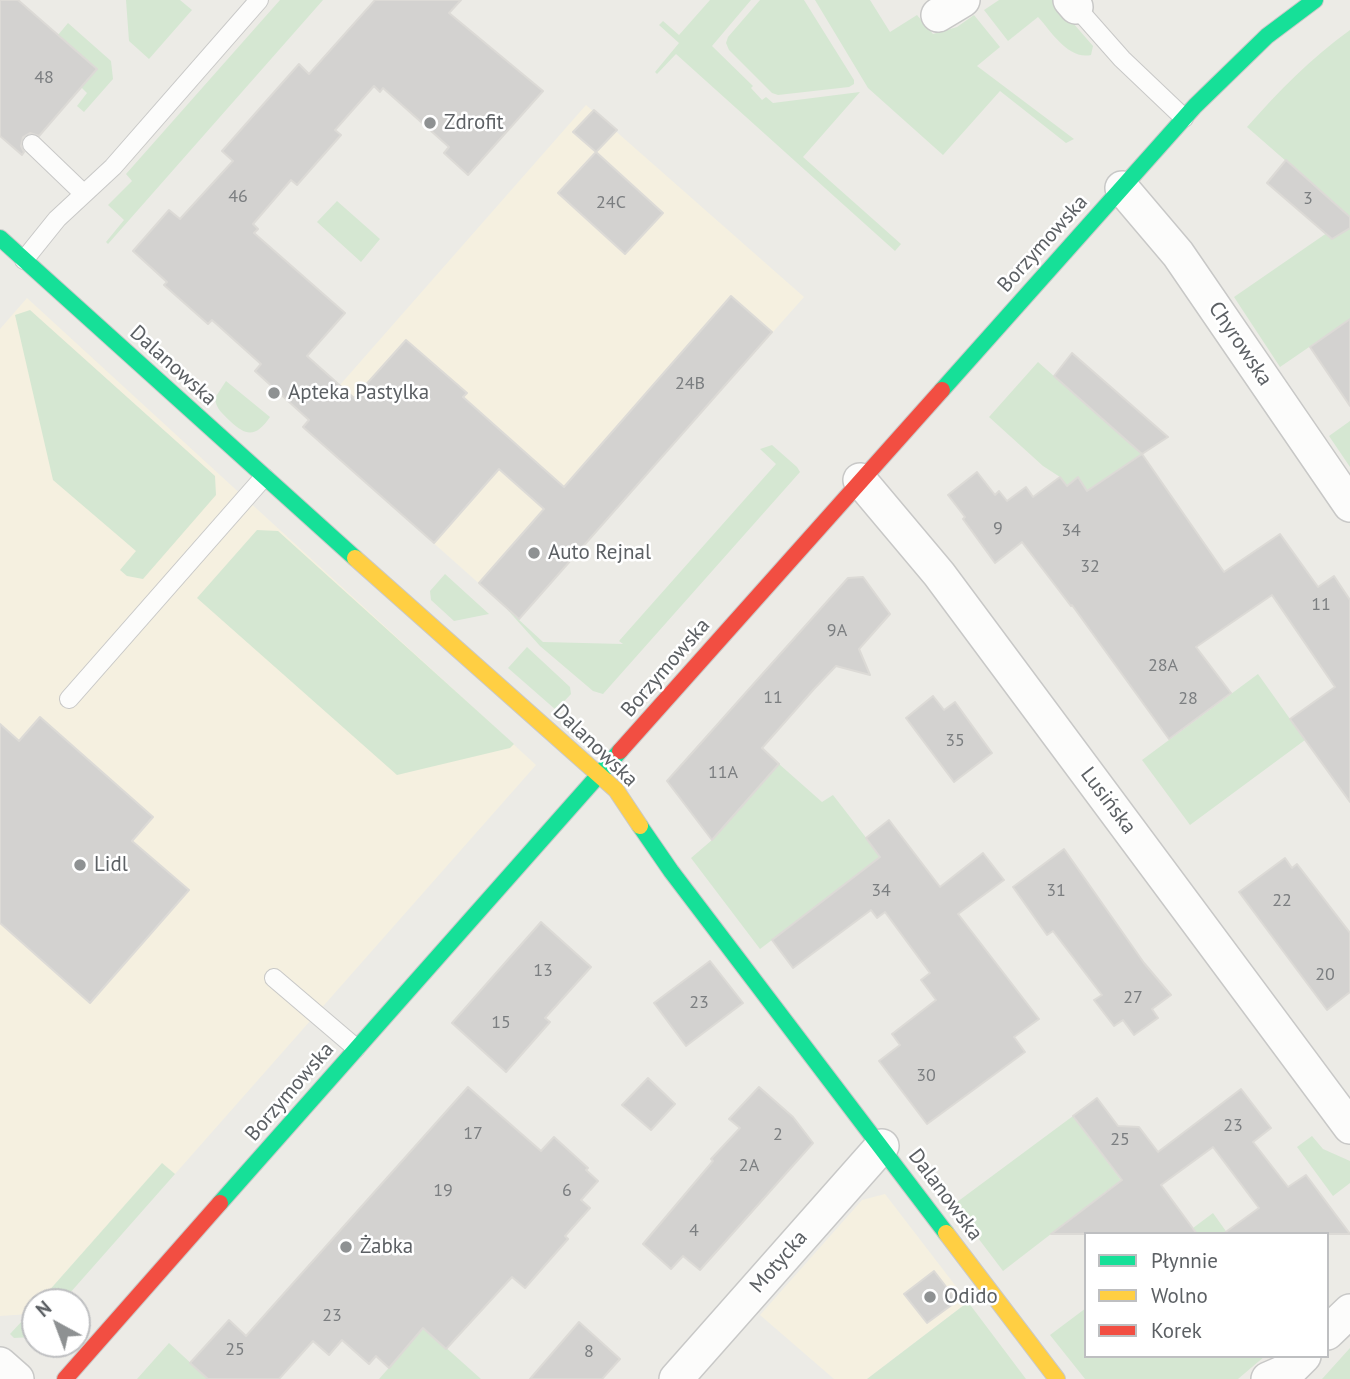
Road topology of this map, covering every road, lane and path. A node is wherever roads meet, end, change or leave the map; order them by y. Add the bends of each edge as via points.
1 (259, 0) edge
2 (1315, 0) edge
3 (1073, 4) edge
4 (1185, 118) junction
5 (32, 144) dead end
6 (1122, 188) junction
7 (83, 193) junction
8 (0, 238) edge
9 (24, 260) junction
10 (264, 477) junction
11 (860, 480) junction
12 (1350, 505) edge
13 (69, 699) dead end
14 (600, 775) junction
15 (274, 978) dead end
16 (356, 1048) junction
17 (1350, 1127) edge
18 (881, 1146) junction
19 (1350, 1311) edge
20 (1329, 1331) edge
21 (1302, 1358) edge
22 (0, 1364) edge
23 (18, 1379) edge
24 (65, 1379) edge
25 (676, 1379) edge
26 (1057, 1379) edge
27 (1268, 1379) edge

1 - 7 lane via 113,167
2 - 4 street, Borzymowska via 1266,36
3 - 4 lane via 1122,59
4 - 6 street, Borzymowska
5 - 7 lane
6 - 11 street, Borzymowska
6 - 12 street, Chyrowska via 1178,254
7 - 9 lane
8 - 9 street, Dalanowska
9 - 10 street, Dalanowska
10 - 13 lane
10 - 14 street, Dalanowska
11 - 14 street, Borzymowska
11 - 17 street, Lusińska via 947,585
14 - 16 street, Borzymowska
14 - 18 street, Dalanowska via 616,790 671,871
15 - 16 lane
16 - 24 street, Borzymowska
18 - 25 street, Motycka
18 - 26 street, Dalanowska
19 - 20 street
21 - 27 street via 1291,1369
22 - 23 street

